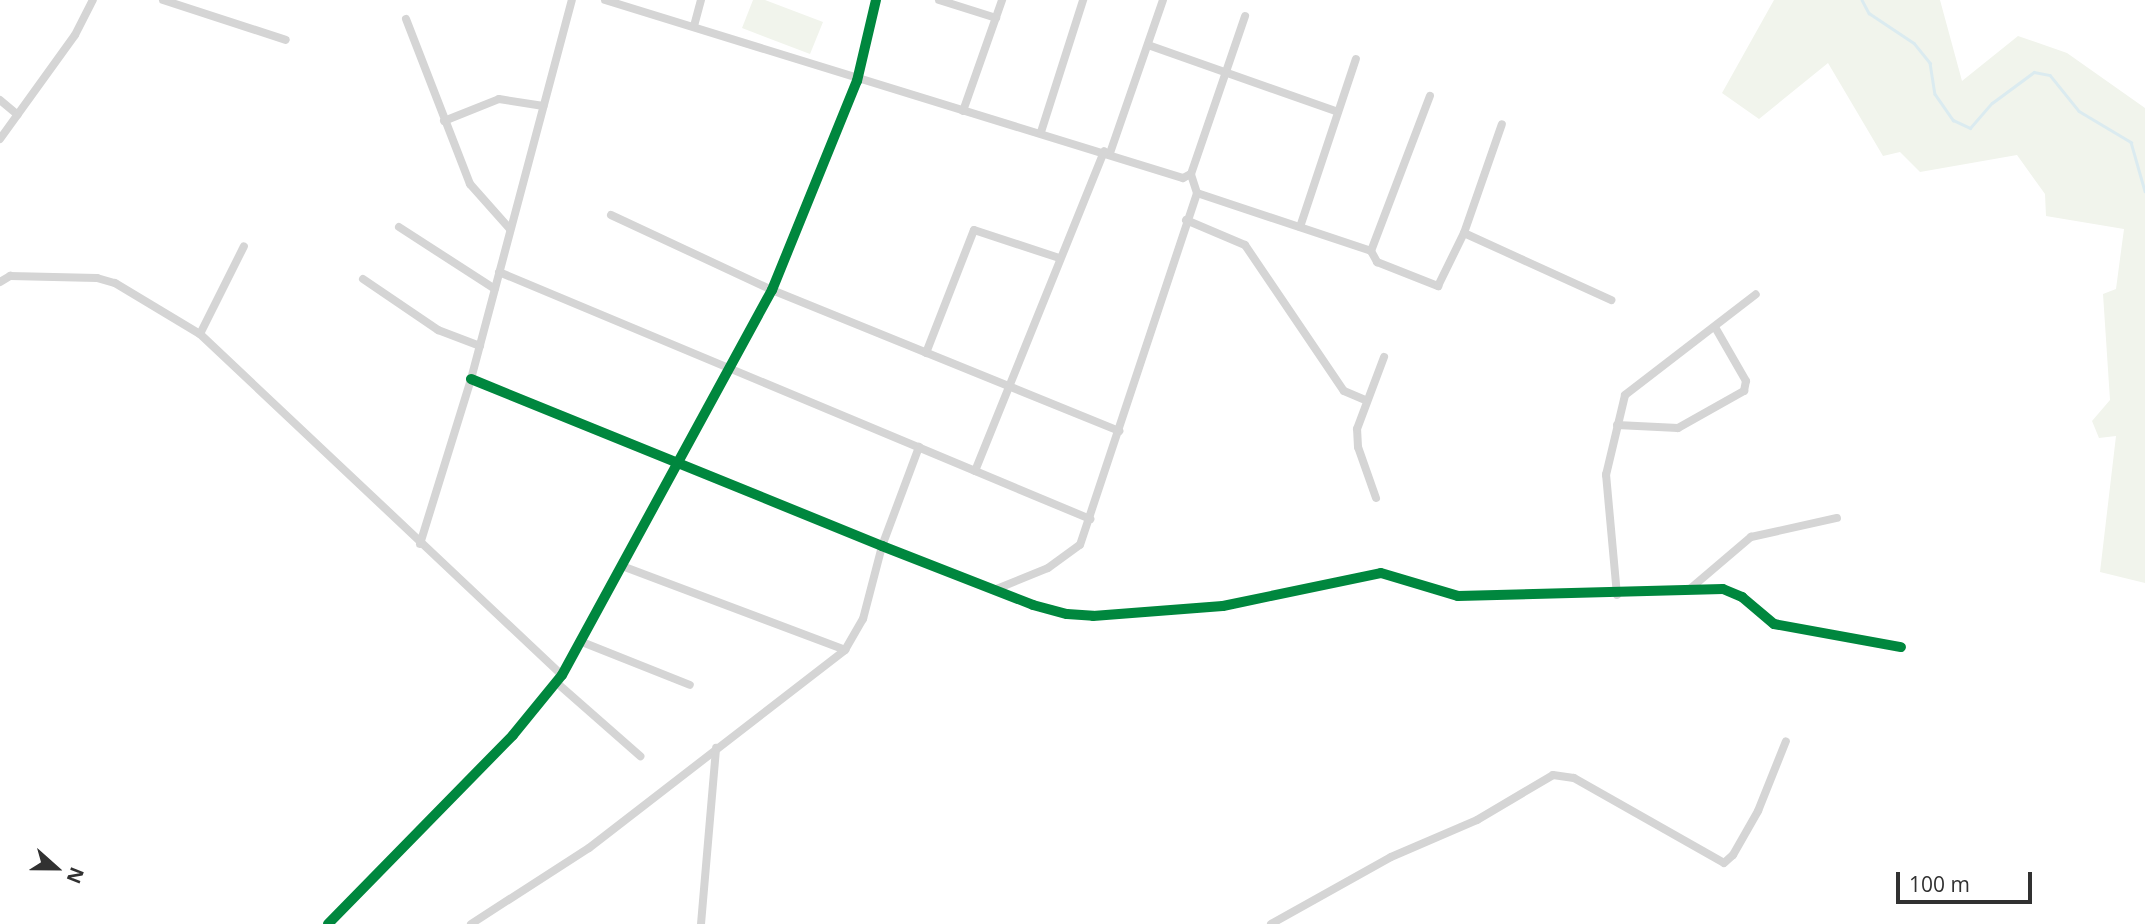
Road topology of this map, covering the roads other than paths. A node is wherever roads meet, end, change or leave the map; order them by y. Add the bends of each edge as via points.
1 (93, 0) edge
2 (163, 0) edge
3 (572, 0) edge
4 (605, 0) edge
5 (701, 0) edge
6 (876, 0) edge
7 (939, 0) edge
8 (1002, 0) edge
9 (1083, 0) edge
10 (1163, 0) edge
11 (1245, 16) dead end
12 (996, 18) junction
13 (407, 19) dead end
14 (694, 26) junction
15 (286, 40) dead end
16 (1148, 45) junction
17 (1356, 59) dead end
18 (1224, 72) junction
19 (857, 81) junction
20 (1430, 96) dead end
21 (0, 100) edge
22 (543, 106) junction
23 (963, 111) junction
24 (1338, 112) junction
25 (18, 115) junction
26 (444, 121) junction
27 (1502, 124) dead end
28 (1041, 132) junction
29 (0, 139) edge
30 (1107, 152) junction
31 (1191, 174) junction
32 (1197, 193) junction
33 (611, 215) dead end
34 (1186, 220) junction
35 (399, 227) dead end
36 (1300, 227) junction
37 (510, 229) junction
38 (1464, 233) junction
39 (244, 247) dead end
40 (1371, 251) junction
41 (1059, 258) junction
42 (499, 272) junction
43 (363, 279) dead end
44 (0, 282) edge
45 (495, 289) junction
46 (772, 290) junction
47 (1756, 294) dead end
48 (1611, 300) dead end
49 (1714, 327) junction
50 (200, 334) junction
51 (480, 346) junction
52 (926, 353) junction
53 (1384, 357) dead end
54 (729, 370) junction
55 (471, 379) junction
56 (1007, 386) junction
57 (1365, 400) junction
58 (1617, 425) junction
59 (1120, 430) junction
60 (919, 447) junction
61 (680, 463) junction
62 (975, 471) junction
63 (1376, 498) dead end
64 (1837, 518) dead end
65 (1090, 519) junction
66 (420, 544) junction
67 (882, 546) junction
68 (622, 566) junction
69 (1691, 587) junction
70 (994, 590) junction
71 (1617, 595) junction
72 (582, 642) junction
73 (1901, 647) dead end
74 (845, 650) junction
75 (560, 679) junction
76 (690, 685) dead end
77 (1786, 741) dead end
78 (716, 748) junction
79 (640, 756) dead end
80 (328, 924) edge
81 (471, 924) edge
82 (701, 924) edge
83 (1271, 924) edge

1 - 25 street via 75,35
2 - 15 street
3 - 22 street
4 - 14 street
5 - 14 street
6 - 19 street
7 - 12 street
8 - 12 street
9 - 28 street
10 - 16 street
11 - 18 street
12 - 23 street
13 - 26 street
14 - 19 street
16 - 18 street
16 - 30 street
17 - 24 street
18 - 24 street
18 - 31 street
19 - 23 street
19 - 46 street
20 - 40 street
21 - 25 street
22 - 26 street via 499,99
22 - 37 street
23 - 28 street
24 - 36 street
25 - 29 street
26 - 37 street via 475,192
27 - 38 street
28 - 30 street
30 - 31 street via 1174,176
30 - 41 street
31 - 32 street
32 - 34 street
32 - 36 street
33 - 46 street
34 - 57 street via 1245,246 1344,391
34 - 59 street
35 - 45 street
36 - 40 street
37 - 42 street
38 - 40 street via 1438,286 1377,262
38 - 48 street
39 - 50 street
41 - 52 street via 974,230
41 - 56 street
42 - 45 street
42 - 54 street
43 - 51 street via 438,330
44 - 50 street via 10,275 97,278 115,283
45 - 51 street
46 - 52 street
46 - 54 street
47 - 49 street
49 - 58 street via 1648,382 1628,391
49 - 58 street via 1746,381 1744,391 1678,428
50 - 66 street
51 - 55 street
52 - 56 street
53 - 57 street
54 - 60 street
54 - 61 street
55 - 61 street
55 - 66 street
56 - 59 street
56 - 62 street
57 - 63 street via 1358,447
58 - 71 street via 1606,489
59 - 65 street
60 - 62 street
60 - 67 street
61 - 67 street
61 - 68 street
62 - 65 street
64 - 69 street via 1751,537
65 - 70 street via 1070,557
66 - 75 street
67 - 70 street
67 - 74 street via 863,619
68 - 72 street
68 - 74 street
69 - 71 street
69 - 73 street via 1732,591 1774,624
70 - 71 street via 1047,610 1093,616 1237,604 1381,573 1446,595
72 - 75 street
72 - 76 street
74 - 78 street
75 - 79 street
75 - 80 street via 439,813
77 - 83 street via 1758,811 1724,863 1563,774 1542,780 1476,820 1391,857
78 - 81 street via 589,848
78 - 82 street

